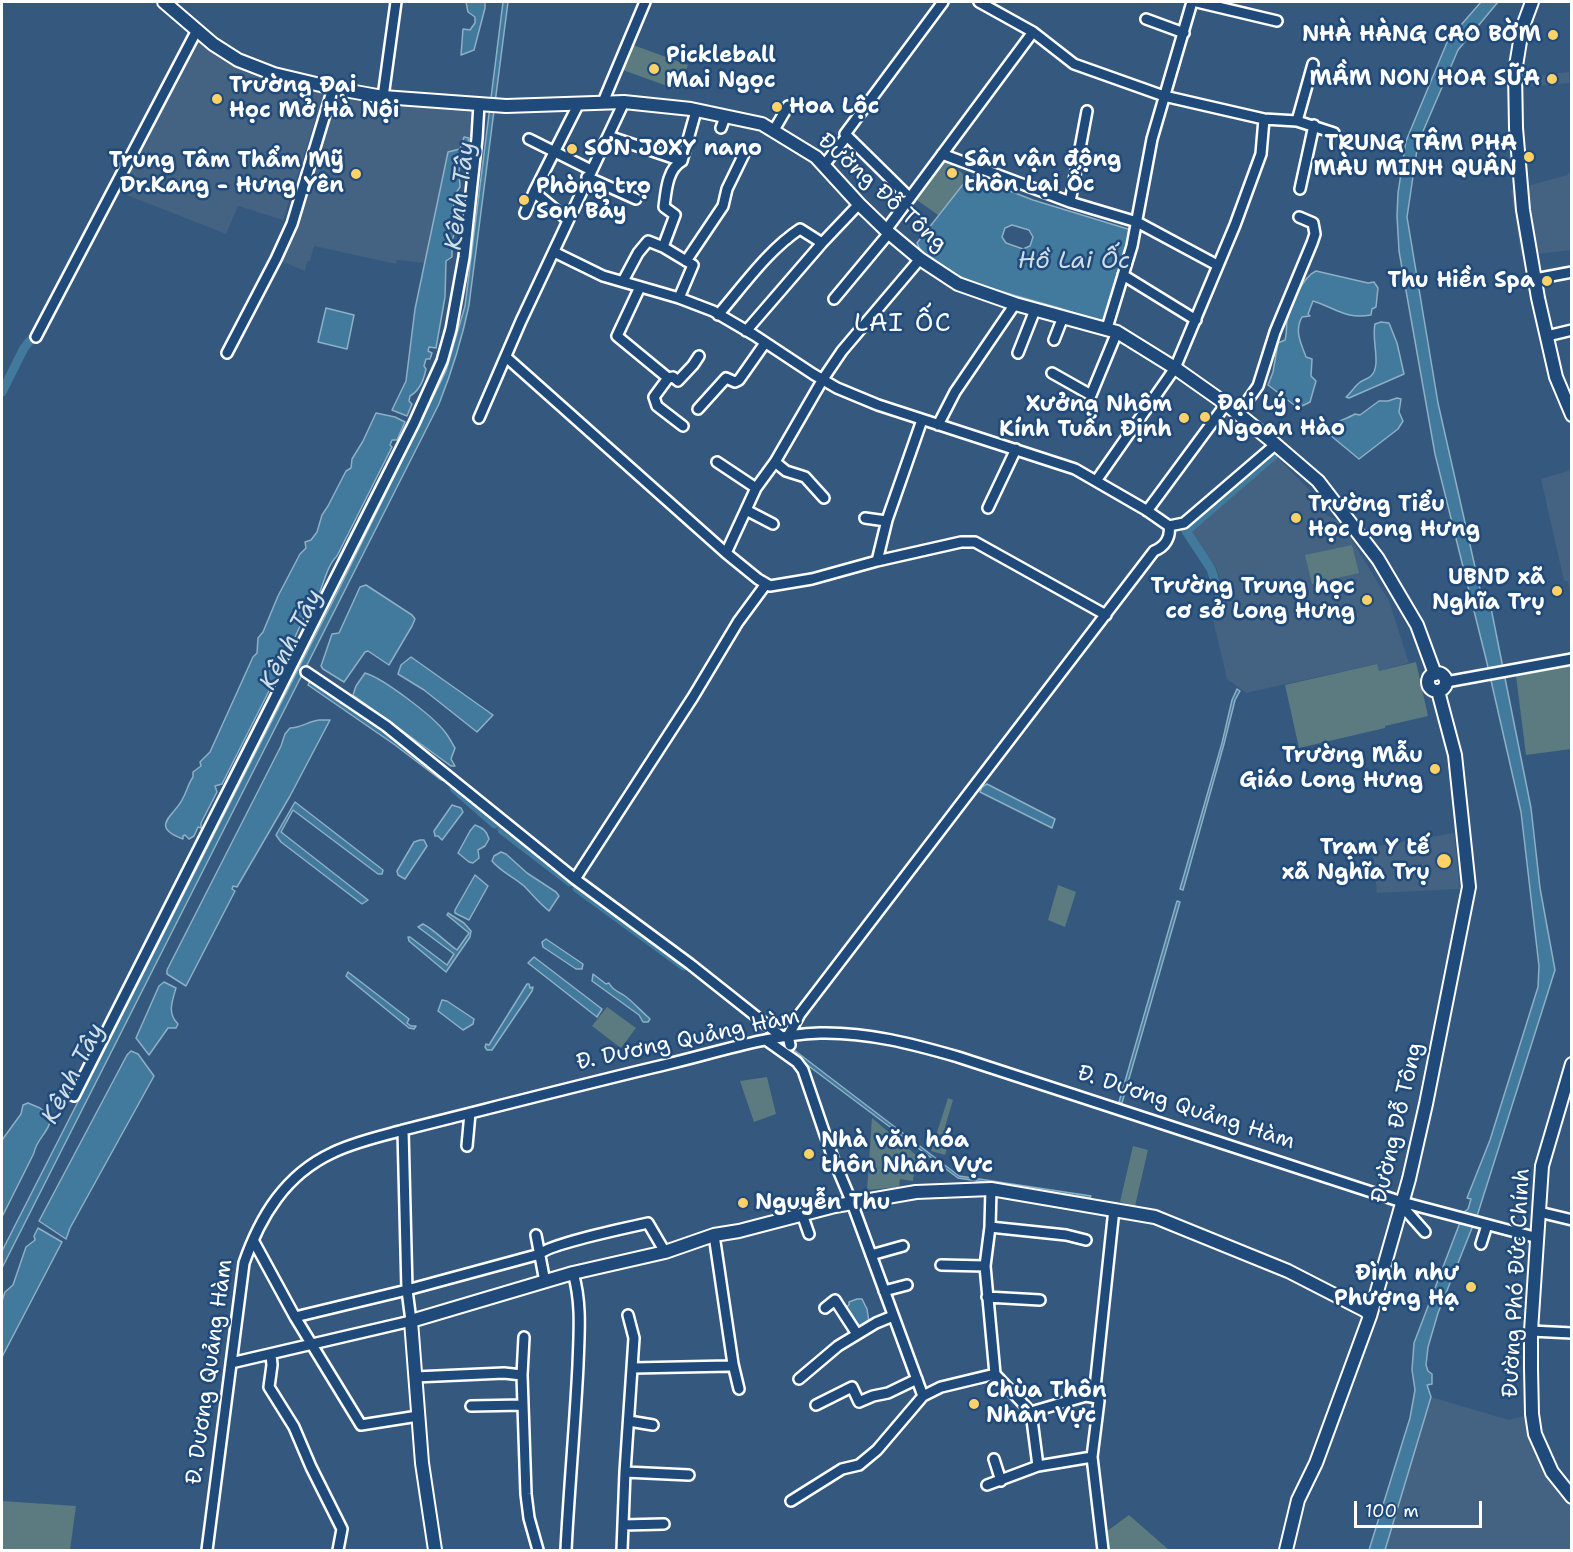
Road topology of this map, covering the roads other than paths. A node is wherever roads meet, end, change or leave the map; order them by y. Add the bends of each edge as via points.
1 (164, 2) edge
2 (396, 2) edge
3 (645, 2) edge
4 (943, 2) edge
5 (979, 2) edge
6 (1192, 2) edge
7 (1197, 2) edge
8 (1532, 2) edge
9 (1146, 19) dead end
10 (1277, 21) dead end
11 (197, 30) junction
12 (1033, 32) junction
13 (1184, 33) junction
14 (1313, 64) dead end
15 (333, 88) junction
16 (1164, 96) junction
17 (383, 98) junction
18 (603, 102) junction
19 (624, 102) junction
20 (579, 103) junction
21 (480, 104) junction
22 (788, 106) dead end
23 (696, 111) junction
24 (1087, 111) dead end
25 (1264, 119) junction
26 (1297, 121) junction
27 (1314, 125) junction
28 (774, 130) junction
29 (1334, 133) dead end
30 (608, 136) junction
31 (847, 136) junction
32 (530, 139) dead end
33 (554, 151) junction
34 (745, 152) dead end
35 (942, 154) junction
36 (682, 161) junction
37 (824, 165) junction
38 (589, 174) junction
39 (1300, 189) dead end
40 (534, 192) junction
41 (910, 198) junction
42 (636, 200) dead end
43 (1070, 202) junction
44 (859, 204) junction
45 (525, 213) dead end
46 (1299, 217) dead end
47 (568, 220) junction
48 (1137, 222) junction
49 (888, 232) junction
50 (822, 243) junction
51 (663, 247) junction
52 (554, 252) junction
53 (920, 259) junction
54 (686, 261) junction
55 (1217, 265) junction
56 (1572, 272) edge
57 (1123, 276) junction
58 (1535, 279) junction
59 (623, 281) junction
60 (639, 287) junction
61 (679, 298) junction
62 (834, 299) dead end
63 (1015, 304) junction
64 (1035, 310) junction
65 (718, 315) junction
66 (1063, 317) junction
67 (1196, 320) junction
68 (1112, 330) junction
69 (1572, 330) edge
70 (746, 331) junction
71 (1547, 336) junction
72 (36, 337) dead end
73 (1054, 340) dead end
74 (765, 343) junction
75 (226, 353) dead end
76 (1018, 353) dead end
77 (699, 356) dead end
78 (506, 357) junction
79 (1175, 368) junction
80 (1052, 373) dead end
81 (668, 378) junction
82 (823, 379) junction
83 (1568, 392) edge
84 (1226, 404) junction
85 (698, 409) dead end
86 (1238, 414) junction
87 (1572, 415) edge
88 (479, 418) dead end
89 (922, 420) junction
90 (938, 425) junction
91 (683, 426) dead end
92 (1275, 444) junction
93 (1016, 449) junction
94 (717, 462) dead end
95 (775, 462) junction
96 (1096, 481) junction
97 (756, 488) junction
98 (824, 498) dead end
99 (988, 508) dead end
100 (746, 510) junction
101 (1148, 511) junction
102 (865, 518) dead end
103 (886, 521) junction
104 (773, 524) dead end
105 (1170, 526) junction
106 (726, 553) junction
107 (877, 561) junction
108 (766, 584) junction
109 (1106, 615) junction
110 (1572, 659) edge
111 (306, 672) dead end
112 (1442, 686) junction
113 (575, 879) junction
114 (787, 1039) junction
115 (766, 1040) junction
116 (1572, 1064) edge
117 (74, 1096) dead end
118 (470, 1113) junction
119 (403, 1130) junction
120 (467, 1146) dead end
121 (991, 1189) junction
122 (852, 1203) junction
123 (1401, 1203) junction
124 (1114, 1209) junction
125 (799, 1211) junction
126 (1539, 1212) junction
127 (1572, 1220) edge
128 (1485, 1224) junction
129 (990, 1227) junction
130 (1425, 1232) dead end
131 (809, 1234) dead end
132 (536, 1235) dead end
133 (714, 1235) junction
134 (1086, 1239) dead end
135 (1538, 1239) junction
136 (253, 1240) junction
137 (1481, 1244) dead end
138 (903, 1246) dead end
139 (665, 1252) junction
140 (540, 1254) junction
141 (871, 1255) junction
142 (941, 1265) dead end
143 (985, 1266) junction
144 (573, 1273) junction
145 (545, 1282) junction
146 (907, 1284) dead end
147 (407, 1290) junction
148 (884, 1291) junction
149 (987, 1297) junction
150 (1040, 1300) dead end
151 (825, 1308) dead end
152 (628, 1315) dead end
153 (892, 1316) junction
154 (1370, 1316) junction
155 (296, 1317) junction
156 (411, 1320) junction
157 (1531, 1331) junction
158 (1572, 1333) edge
159 (856, 1334) junction
160 (524, 1337) dead end
161 (311, 1343) junction
162 (271, 1354) junction
163 (231, 1363) junction
164 (734, 1364) junction
165 (633, 1368) junction
166 (995, 1374) junction
167 (522, 1375) junction
168 (415, 1377) junction
169 (918, 1378) junction
170 (800, 1379) dead end
171 (739, 1389) dead end
172 (923, 1395) junction
173 (1094, 1396) junction
174 (523, 1405) junction
175 (816, 1405) dead end
176 (471, 1406) dead end
177 (1031, 1412) junction
178 (418, 1416) junction
179 (629, 1421) junction
180 (652, 1425) dead end
181 (1092, 1457) junction
182 (994, 1459) dead end
183 (1038, 1466) junction
184 (625, 1472) junction
185 (689, 1475) dead end
186 (1001, 1481) junction
187 (987, 1485) dead end
188 (1572, 1497) edge
189 (791, 1501) dead end
190 (664, 1524) dead end
191 (623, 1525) junction
192 (207, 1551) edge
193 (338, 1551) edge
194 (435, 1551) edge
195 (538, 1551) edge
196 (566, 1551) edge
197 (622, 1551) edge
198 (1103, 1551) edge
199 (1286, 1551) edge

1 - 11 main road, Đường Đỗ Tông
2 - 17 street
3 - 18 street
4 - 31 street
5 - 12 street
6 - 13 street
7 - 10 street
8 - 58 main road via 1522,29 1515,72 1523,210
9 - 13 street
11 - 15 main road, Đường Đỗ Tông via 238,60 274,74
11 - 72 street
12 - 16 street via 1074,64
12 - 35 street
13 - 16 street
14 - 26 street
15 - 17 main road, Đường Đỗ Tông
15 - 75 street via 292,224
16 - 25 street
16 - 48 street
17 - 21 main road, Đường Đỗ Tông
18 - 19 main road, Đường Đỗ Tông
18 - 20 main road, Đường Đỗ Tông
19 - 23 main road, Đường Đỗ Tông
19 - 30 street
20 - 21 main road, Đường Đỗ Tông
20 - 33 street
21 - 117 street via 464,257 442,361
22 - 28 street
23 - 28 main road, Đường Đỗ Tông via 723,123 762,124
23 - 36 street
24 - 43 street
25 - 26 street
25 - 55 street via 1261,154
26 - 27 street
27 - 29 street
27 - 39 street
28 - 37 main road, Đường Đỗ Tông
30 - 36 street
30 - 38 street
31 - 37 street
31 - 41 street
32 - 33 street
33 - 38 street
33 - 40 street
34 - 54 street via 723,206
35 - 41 street
35 - 43 street
36 - 51 street via 667,185 664,207 675,215
37 - 44 main road, Đường Đỗ Tông
38 - 42 street
38 - 47 street
40 - 45 street
40 - 47 street
41 - 49 street
43 - 48 street
44 - 49 main road, Đường Đỗ Tông
44 - 50 street
46 - 86 street via 1313,223 1315,234 1275,332 1258,386
47 - 52 street
48 - 55 street
48 - 57 street
49 - 53 main road, Đường Đỗ Tông
49 - 62 street
50 - 65 street via 800,229 771,255
50 - 70 street
51 - 54 street
51 - 59 street via 648,241
52 - 59 street via 603,276
52 - 78 street
53 - 63 main road, Đường Đỗ Tông via 958,284
53 - 82 street
54 - 61 street via 693,265
55 - 67 street
56 - 58 street
57 - 67 street
57 - 68 street
58 - 71 main road
59 - 60 street
60 - 61 street
60 - 81 street via 617,336
61 - 65 street
63 - 64 main road, Đường Đỗ Tông
63 - 90 street via 955,392
64 - 66 main road, Đường Đỗ Tông
64 - 76 street
65 - 70 street
66 - 68 main road, Đường Đỗ Tông
66 - 73 street
67 - 79 street
68 - 79 main road, Đường Đỗ Tông
68 - 80 street via 1091,395
69 - 71 street
70 - 74 street
71 - 83 main road via 1556,376
74 - 82 street
74 - 85 street via 739,380 726,378
77 - 81 street via 678,381
78 - 88 street
78 - 106 street
79 - 84 main road, Đường Đỗ Tông
79 - 96 street
81 - 91 street via 654,397 657,406
82 - 89 street
82 - 95 street
83 - 87 main road
84 - 86 main road, Đường Đỗ Tông
84 - 101 street
86 - 92 main road, Đường Đỗ Tông
89 - 90 street
89 - 103 street
90 - 93 street
92 - 105 street via 1184,523
92 - 112 main road, Đường Đỗ Tông via 1318,481 1378,559 1417,625 1435,674 1429,685 1432,690
93 - 96 street via 1075,469
93 - 99 street
94 - 97 street
95 - 97 street
95 - 98 street via 786,471 805,477
96 - 101 street
97 - 100 street
100 - 104 street
100 - 106 street
101 - 105 street
102 - 103 street
103 - 107 street
105 - 109 street via 1168,540 1154,551
106 - 108 street
107 - 108 street via 780,586
107 - 109 street via 975,542
108 - 113 street
109 - 114 street via 800,1014
110 - 112 street via 1479,675
111 - 113 street via 386,726
112 - 123 main road, Đường Đỗ Tông via 1455,754 1469,886 1426,1104
113 - 114 street
114 - 115 street, Đ. Dương Quảng Hàm
114 - 123 street, Đ. Dương Quảng Hàm via 848,1034 891,1039 1131,1112
115 - 118 street, Đ. Dương Quảng Hàm
115 - 122 street via 803,1070
116 - 126 main road, Đường Phó Đức Chính via 1542,1166
118 - 119 street, Đ. Dương Quảng Hàm
118 - 120 street
119 - 136 street, Đ. Dương Quảng Hàm via 357,1143 307,1169 279,1193
119 - 147 street
121 - 122 main road via 916,1192
121 - 124 main road
121 - 129 street
122 - 125 main road via 833,1201
122 - 141 street
123 - 128 street, Đ. Dương Quảng Hàm
123 - 130 street
123 - 154 main road, Đường Đỗ Tông
124 - 154 main road via 1155,1216 1226,1245 1315,1284
124 - 173 street
125 - 131 street
125 - 133 main road
126 - 127 street
126 - 135 main road, Đường Phó Đức Chính
128 - 135 street, Đ. Dương Quảng Hàm
128 - 137 street
129 - 134 street
129 - 143 street
132 - 140 street
133 - 139 main road
133 - 164 street
135 - 157 main road, Đường Phó Đức Chính
136 - 155 street
136 - 163 street, Đ. Dương Quảng Hàm via 244,1263
138 - 141 street
139 - 140 street via 648,1223 542,1250
139 - 144 main road
140 - 145 street
140 - 147 street
141 - 148 street
142 - 143 street
143 - 149 street
144 - 145 main road
144 - 196 street via 579,1319
145 - 156 main road
146 - 148 street
147 - 155 street
147 - 156 street
148 - 153 street
149 - 150 street
149 - 166 street
151 - 159 street via 836,1300
152 - 165 street via 634,1338
153 - 159 street
153 - 169 street
154 - 199 main road, Đường Đỗ Tông via 1325,1440 1298,1500
155 - 161 street
156 - 161 street
156 - 168 main road
157 - 158 street
157 - 188 main road, Đường Phó Đức Chính via 1535,1434 1552,1472
159 - 170 street
160 - 167 street
161 - 162 street
161 - 178 street via 361,1425
162 - 163 street
162 - 193 street via 269,1388 294,1427 342,1529
163 - 192 street, Đ. Dương Quảng Hàm
164 - 165 street
164 - 171 street
165 - 179 street
166 - 172 street
166 - 177 street
167 - 168 street
167 - 174 street
168 - 178 main road
169 - 172 street
169 - 175 street via 859,1402 852,1387
172 - 189 street via 860,1465 842,1469
173 - 177 street
173 - 181 street via 1099,1401
174 - 176 street
174 - 195 street via 526,1494
177 - 183 street
178 - 194 main road
179 - 180 street
179 - 184 street
181 - 183 street
181 - 198 street
182 - 186 street
183 - 186 street
184 - 185 street
184 - 191 street
186 - 187 street
190 - 191 street
191 - 197 street

